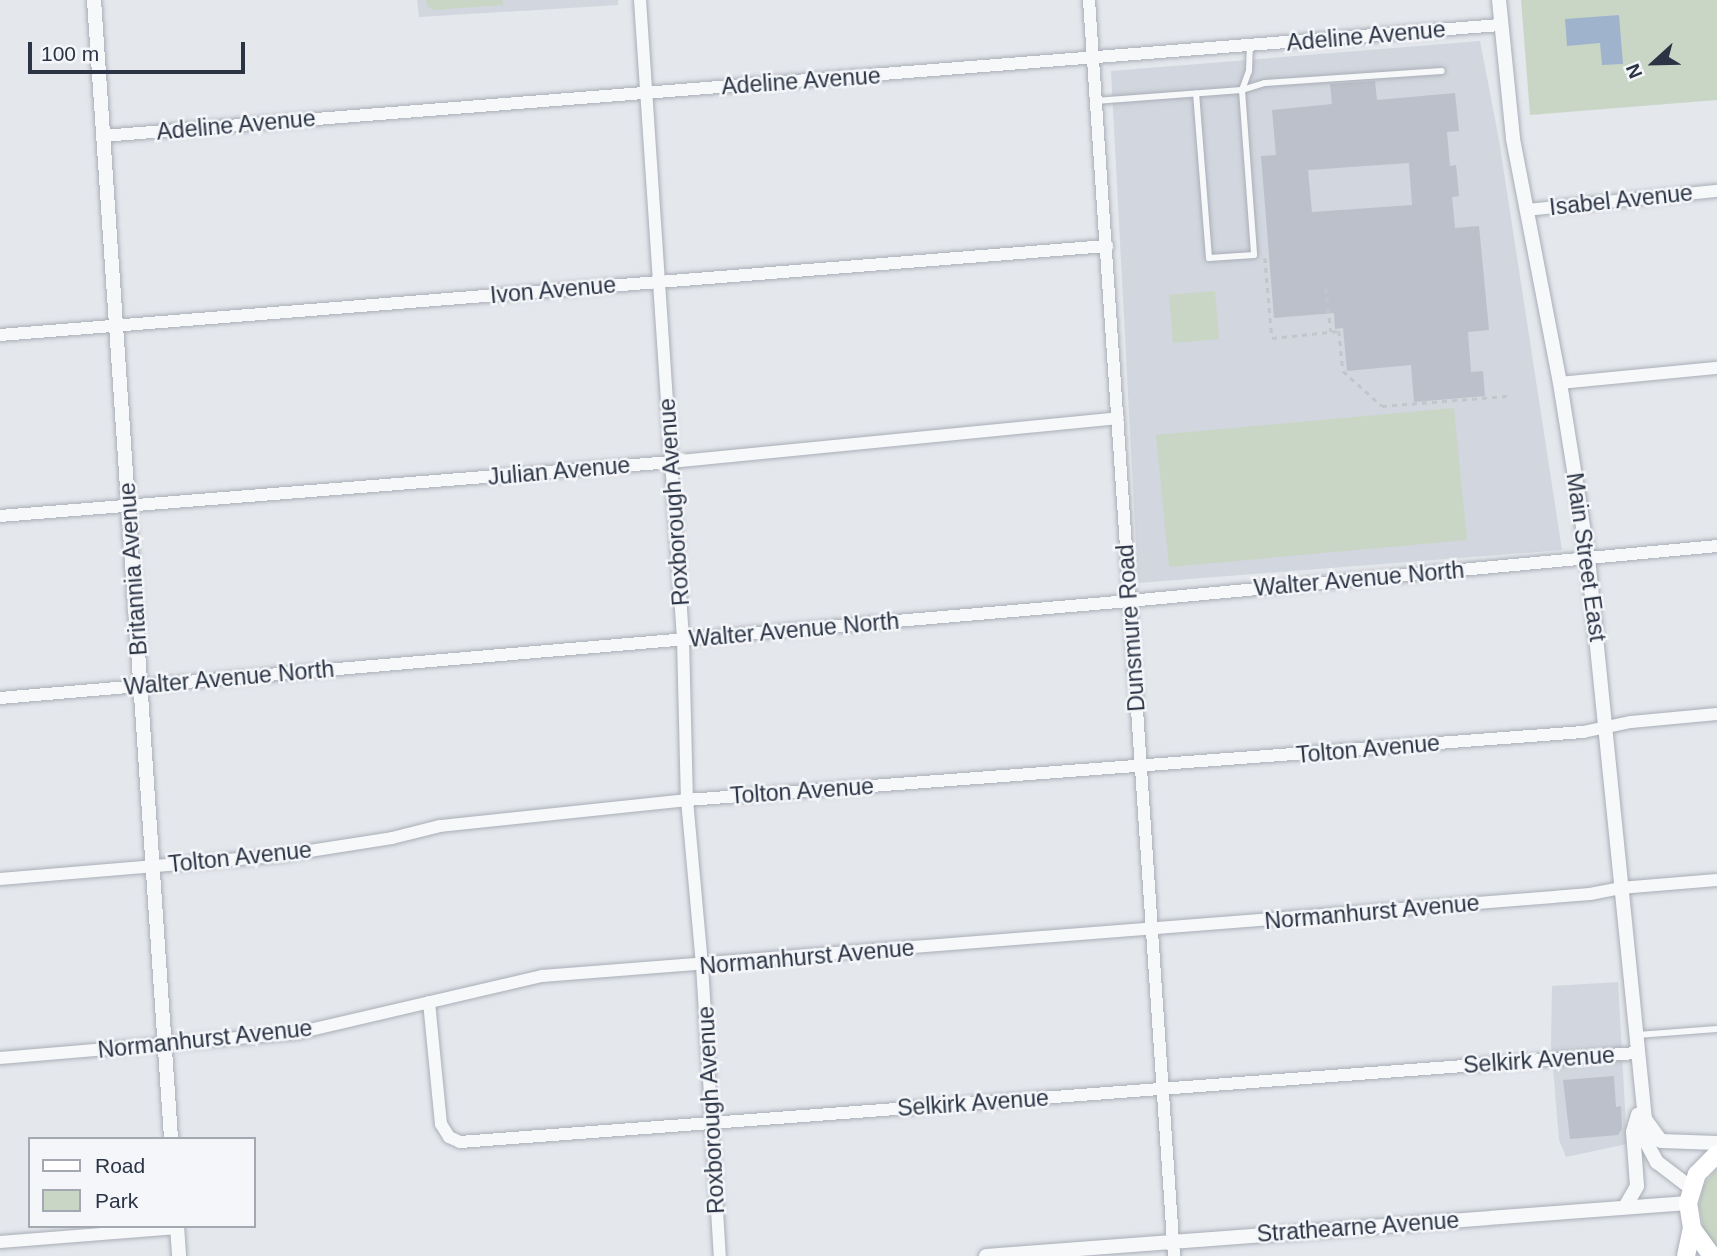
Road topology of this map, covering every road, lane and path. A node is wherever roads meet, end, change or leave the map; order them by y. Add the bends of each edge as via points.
1 (94, 0) edge
2 (640, 0) edge
3 (1088, 0) edge
4 (1499, 0) edge
5 (1500, 25) junction
6 (1250, 46) junction
7 (1092, 59) junction
8 (1442, 71) dead end
9 (1242, 90) junction
10 (646, 93) junction
11 (1196, 94) junction
12 (1096, 101) junction
13 (102, 136) junction
14 (1717, 191) edge
15 (1526, 210) junction
16 (1107, 246) junction
17 (1265, 258) dead end
18 (659, 281) junction
19 (1326, 288) dead end
20 (116, 326) junction
21 (1331, 332) junction
22 (0, 335) edge
23 (1717, 368) edge
24 (1560, 383) junction
25 (1507, 396) dead end
26 (1118, 418) junction
27 (671, 462) junction
28 (129, 505) junction
29 (0, 516) edge
30 (1717, 546) edge
31 (1588, 558) junction
32 (1129, 601) junction
33 (683, 639) junction
34 (141, 686) junction
35 (0, 698) edge
36 (1717, 714) edge
37 (1608, 727) junction
38 (1140, 768) junction
39 (687, 800) junction
40 (150, 867) junction
41 (0, 879) edge
42 (1717, 880) edge
43 (1620, 888) junction
44 (1152, 929) junction
45 (702, 965) junction
46 (429, 1002) junction
47 (1717, 1029) edge
48 (1635, 1035) junction
49 (164, 1044) junction
50 (1636, 1052) junction
51 (0, 1058) edge
52 (1162, 1088) junction
53 (1643, 1100) junction
54 (1645, 1119) junction
55 (712, 1123) junction
56 (171, 1137) edge
57 (1717, 1143) edge
58 (1717, 1154) edge
59 (1689, 1196) junction
60 (1625, 1207) junction
61 (164, 1228) edge
62 (177, 1228) edge
63 (1692, 1228) junction
64 (0, 1241) edge
65 (1173, 1249) edge
66 (179, 1256) edge
67 (720, 1256) edge
68 (986, 1256) edge
69 (1686, 1256) edge
70 (1712, 1256) edge

1 - 13 street, Britannia Avenue
2 - 10 street, Roxborough Avenue
3 - 7 street, Dunsmure Road
4 - 5 street, Main Street East
5 - 6 street, Adeline Avenue
5 - 15 street, Main Street East via 1507,100
6 - 7 street, Adeline Avenue
6 - 9 lane
7 - 10 street, Adeline Avenue
7 - 12 street, Dunsmure Road
8 - 9 lane via 1265,83
9 - 11 lane
9 - 11 lane via 1254,256 1209,258
10 - 13 street, Adeline Avenue
10 - 18 street, Roxborough Avenue
11 - 12 lane
12 - 16 street, Dunsmure Road
13 - 20 street, Britannia Avenue
14 - 15 street, Isabel Avenue
15 - 24 street, Main Street East
16 - 18 street, Ivon Avenue
16 - 26 street, Dunsmure Road
17 - 21 path via 1272,338
18 - 20 street, Ivon Avenue
18 - 27 street, Roxborough Avenue
19 - 21 path
20 - 22 street, Ivon Avenue
20 - 28 street, Britannia Avenue
21 - 25 path via 1339,331 1343,371 1382,406
23 - 24 street
24 - 31 street, Main Street East
26 - 27 street, Julian Avenue
26 - 32 street, Dunsmure Road
27 - 28 street, Julian Avenue
27 - 33 street, Roxborough Avenue
28 - 29 street, Julian Avenue
28 - 34 street, Britannia Avenue
30 - 31 street, Walter Avenue North
31 - 32 street, Walter Avenue North
31 - 37 street, Main Street East
32 - 33 street, Walter Avenue North
32 - 38 street, Dunsmure Road
33 - 34 street, Walter Avenue North
33 - 39 street, Roxborough Avenue
34 - 35 street, Walter Avenue North
34 - 40 street, Britannia Avenue
36 - 37 street, Tolton Avenue
37 - 38 street, Tolton Avenue
37 - 43 street, Main Street East
38 - 39 street, Tolton Avenue
38 - 44 street, Dunsmure Road
39 - 40 street, Tolton Avenue via 440,826 284,855
39 - 45 street, Roxborough Avenue
40 - 41 street, Tolton Avenue
40 - 49 street, Britannia Avenue
42 - 43 street, Normanhurst Avenue
43 - 44 street, Normanhurst Avenue
43 - 48 street, Main Street East
44 - 45 street, Normanhurst Avenue
44 - 52 street, Dunsmure Road
45 - 46 street, Normanhurst Avenue via 542,976
45 - 55 street, Roxborough Avenue
46 - 49 street, Normanhurst Avenue via 297,1033
46 - 55 street, Selkirk Avenue via 441,1124 454,1140
47 - 48 lane
48 - 50 street, Main Street East
49 - 51 street, Normanhurst Avenue
49 - 56 street, Britannia Avenue
50 - 52 street, Selkirk Avenue
50 - 53 street, Main Street East
52 - 55 street, Selkirk Avenue
52 - 65 street, Dunsmure Road
53 - 54 street, Main Street East
53 - 60 street via 1633,1132 1637,1186
54 - 57 street via 1661,1141
54 - 59 street, Main Street East via 1643,1136 1649,1151
55 - 67 street, Roxborough Avenue
58 - 59 main road via 1697,1174
59 - 60 street, Strathearne Avenue
59 - 63 main road
60 - 65 street, Strathearne Avenue
61 - 64 street
62 - 66 street
63 - 69 main road
63 - 70 main road
65 - 68 street, Strathearne Avenue

